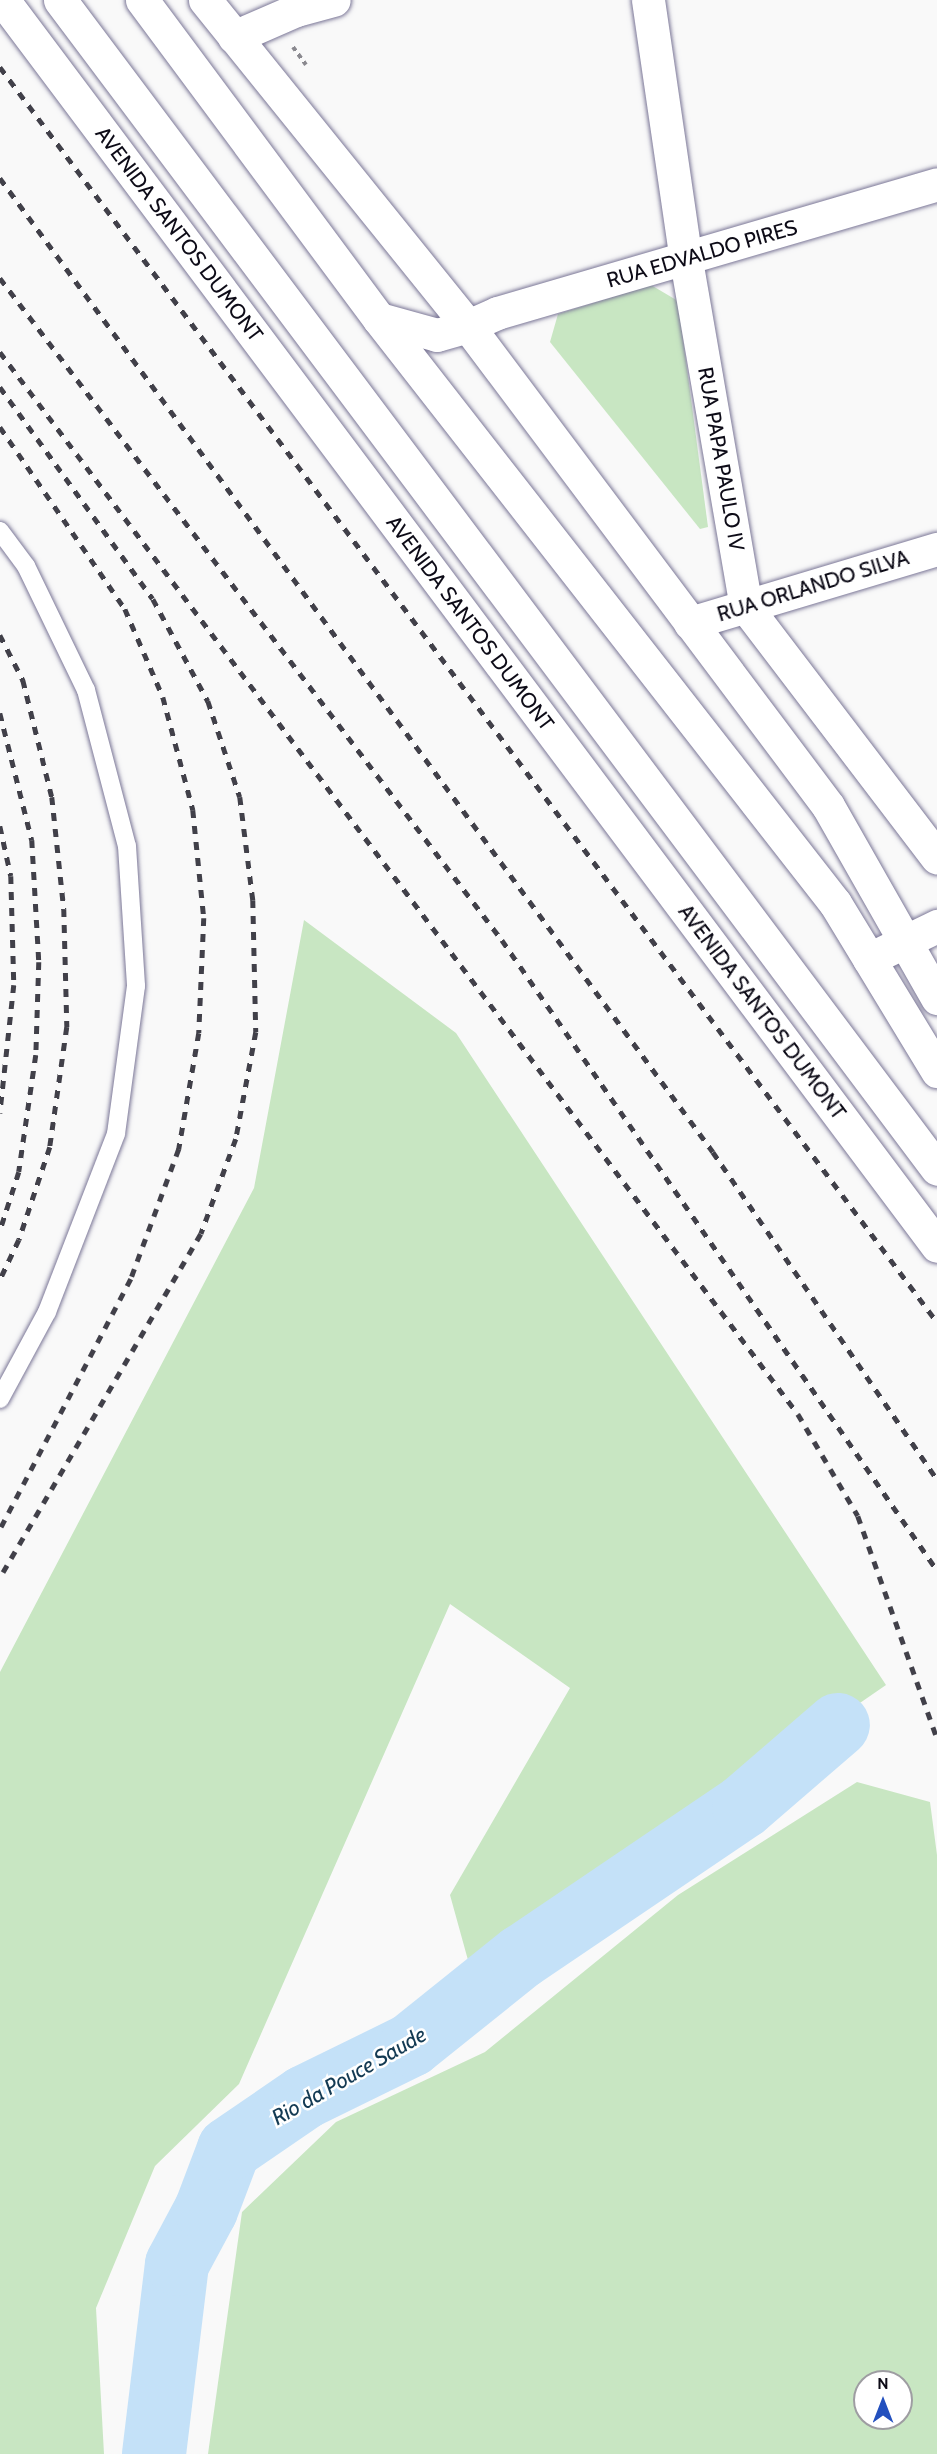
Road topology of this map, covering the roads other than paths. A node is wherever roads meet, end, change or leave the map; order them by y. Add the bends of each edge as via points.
1 (3, 0) edge
2 (60, 0) edge
3 (142, 0) edge
4 (205, 0) edge
5 (334, 0) edge
6 (648, 0) edge
7 (234, 37) junction
8 (937, 184) edge
9 (686, 260) junction
10 (379, 319) junction
11 (468, 326) junction
12 (0, 531) edge
13 (937, 549) edge
14 (746, 607) junction
15 (690, 623) junction
16 (937, 858) edge
17 (937, 926) edge
18 (904, 940) junction
19 (869, 959) junction
20 (937, 998) edge
21 (937, 1071) edge
22 (937, 1169) edge
23 (937, 1246) edge
24 (0, 1399) edge

1 - 23 main road, AVENIDA SANTOS DUMONT
2 - 22 main road
3 - 10 main road
4 - 7 main road
5 - 7 main road via 296,10
6 - 9 main road, RUA PAPA PAULO IV
7 - 11 main road
8 - 9 main road, RUA EDVALDO PIRES
9 - 11 main road, RUA EDVALDO PIRES via 497,313
9 - 14 main road, RUA PAPA PAULO IV
10 - 11 main road, RUA EDVALDO PIRES via 437,335
10 - 19 main road via 835,903
11 - 15 main road
12 - 24 lane via 26,566 86,690 127,846 135,986 116,1134 47,1312
13 - 14 main road, RUA ORLANDO SILVA
14 - 15 main road, RUA ORLANDO SILVA
14 - 16 main road, RUA PAPA PAULO IV
15 - 18 main road via 828,806
17 - 18 main road
18 - 19 main road
18 - 20 main road
19 - 21 main road

